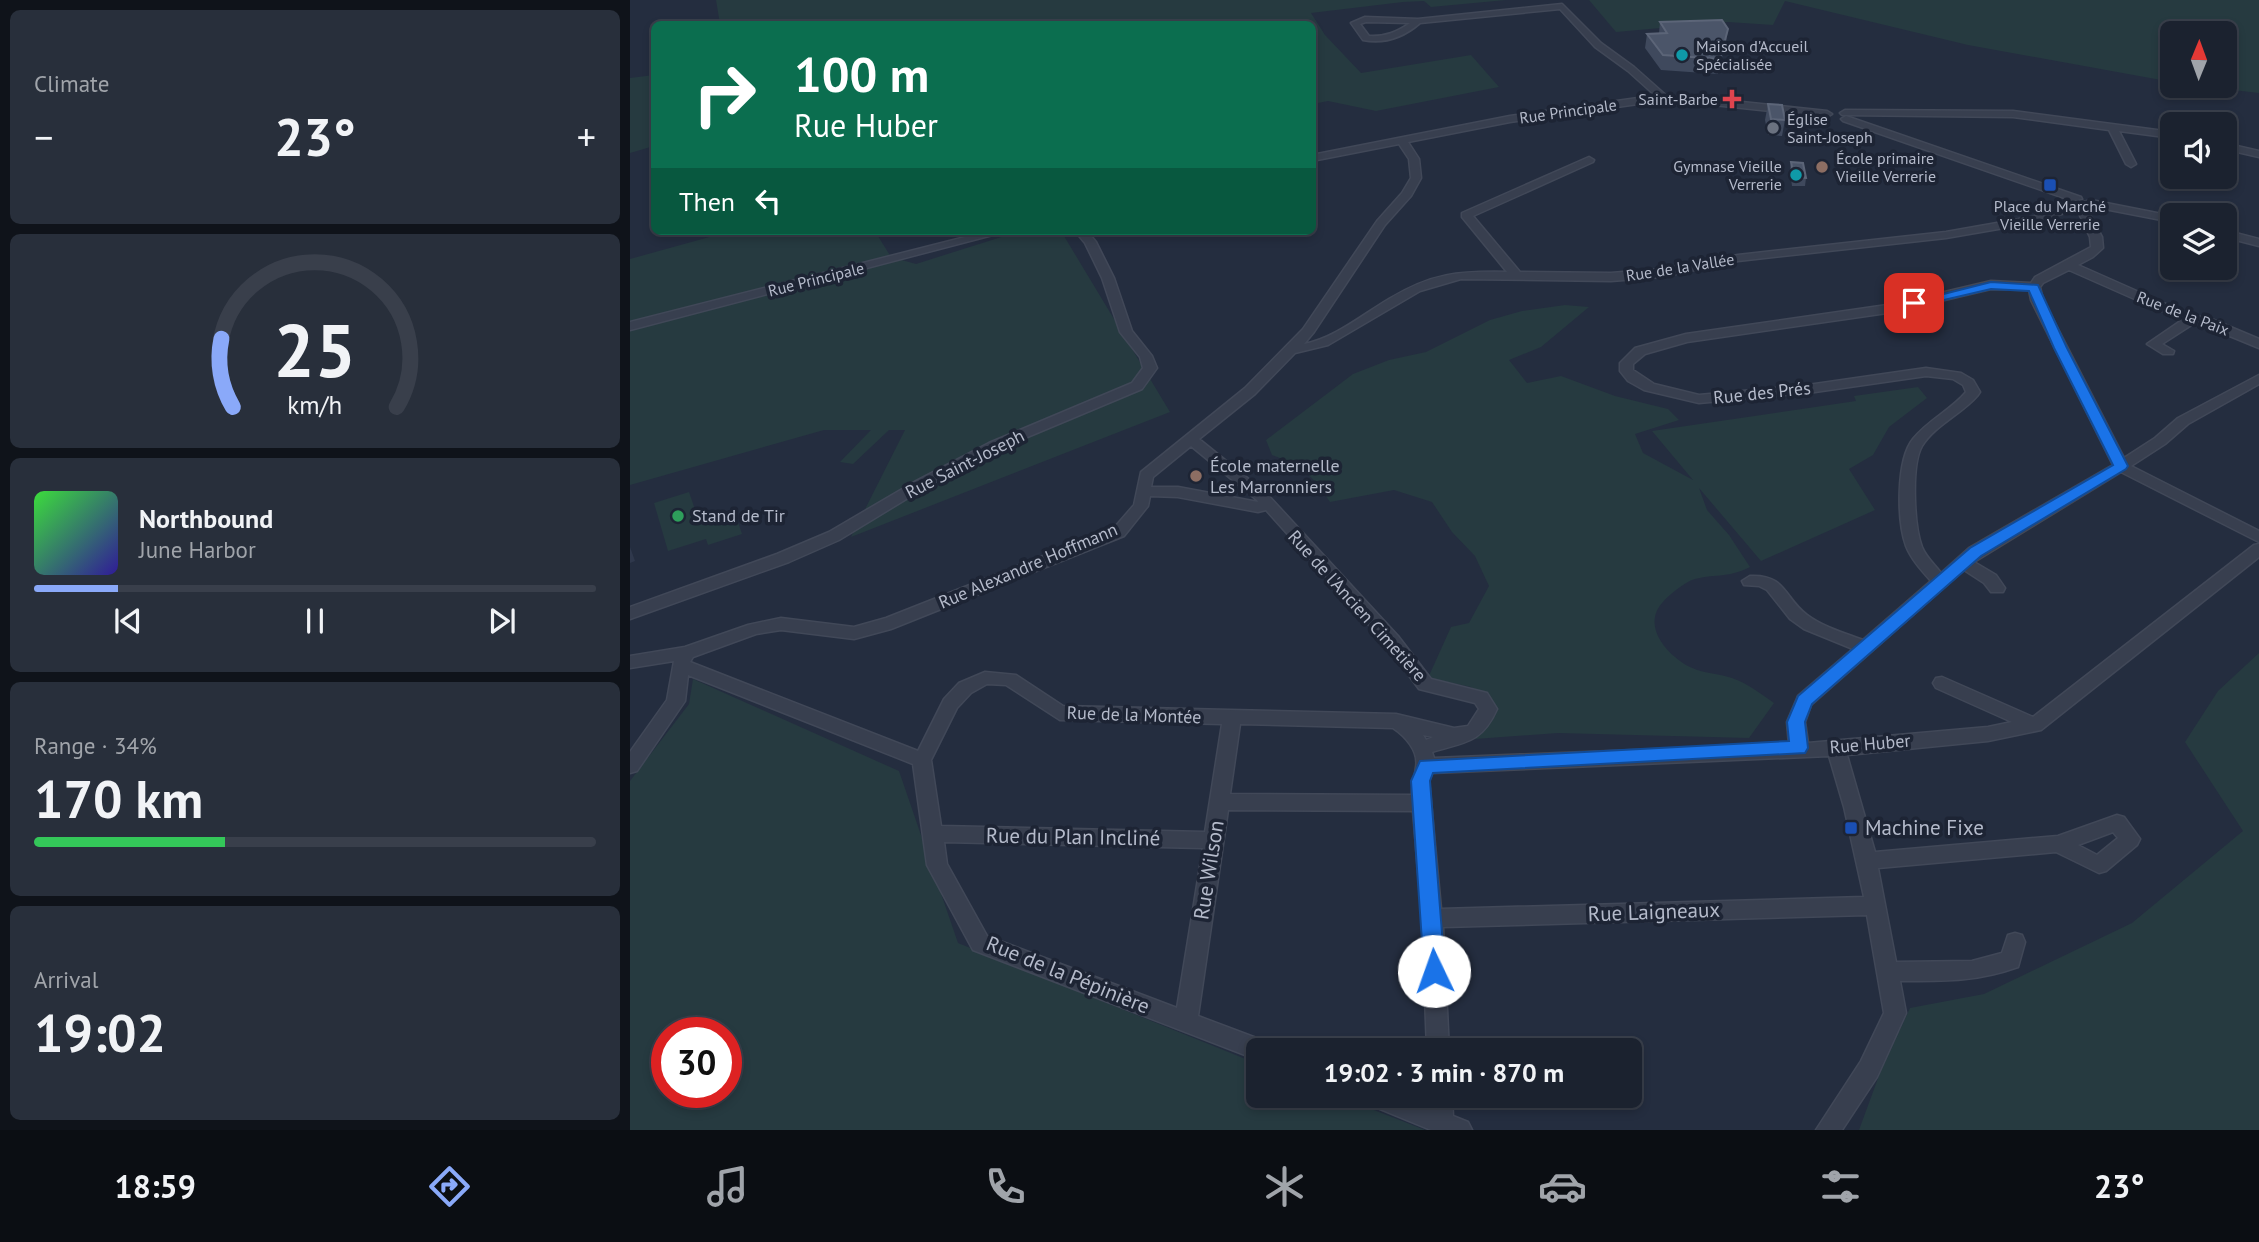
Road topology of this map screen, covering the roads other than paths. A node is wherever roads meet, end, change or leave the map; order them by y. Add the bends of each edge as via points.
1 (1418, 21) junction
2 (1666, 100) junction
3 (1846, 116) junction
4 (2112, 126) junction
5 (2160, 133) edge
6 (1401, 139) junction
7 (2237, 149) edge
8 (2259, 154) edge
9 (1316, 157) edge
10 (1588, 160) dead end
11 (2131, 164) dead end
12 (2083, 203) junction
13 (2160, 217) edge
14 (986, 235) edge
15 (1084, 235) edge
16 (2237, 237) edge
17 (2259, 243) edge
18 (2068, 265) junction
19 (1516, 275) junction
20 (2034, 287) junction
21 (2191, 320) junction
22 (630, 326) edge
23 (2259, 344) edge
24 (1293, 349) junction
25 (2168, 351) dead end
26 (2259, 379) edge
27 (1192, 440) junction
28 (2121, 466) junction
29 (1144, 491) junction
30 (1268, 505) junction
31 (2259, 537) edge
32 (2259, 549) edge
33 (1963, 562) junction
34 (1750, 581) dead end
35 (1940, 582) junction
36 (1997, 588) dead end
37 (630, 613) edge
38 (1867, 648) junction
39 (684, 659) junction
40 (630, 662) edge
41 (1942, 683) dead end
42 (1232, 719) junction
43 (1400, 723) junction
44 (2035, 725) junction
45 (1459, 737) junction
46 (1799, 748) junction
47 (1836, 749) junction
48 (1424, 757) junction
49 (922, 760) junction
50 (630, 765) edge
51 (1220, 802) junction
52 (1422, 803) junction
53 (932, 834) junction
54 (1214, 840) junction
55 (2058, 844) dead end
56 (1867, 861) junction
57 (1876, 906) junction
58 (1432, 918) junction
59 (2015, 942) dead end
60 (1886, 972) junction
61 (1186, 1022) junction
62 (1437, 1038) edge
63 (1246, 1045) edge
64 (1407, 1108) edge
65 (1445, 1108) edge
66 (1451, 1125) edge
67 (1828, 1130) edge

1 - 1 street via 1371,18 1355,23 1366,38 1374,40
1 - 2 street via 1562,6 1598,45
2 - 3 street, Rue Principale via 1827,114 1833,119
2 - 6 street, Rue Principale via 1578,109
3 - 4 street via 2013,114
3 - 12 street
4 - 5 street
4 - 11 street
6 - 9 street, Rue Principale
6 - 24 street, Rue Alexandre Hoffmann via 1414,159 1416,178
7 - 8 street
10 - 19 street via 1466,215
12 - 13 street
12 - 18 street via 2097,248
12 - 19 street, Rue de la Vallée via 2033,220 1946,235 1738,258 1661,273
14 - 22 street, Rue Principale
15 - 37 street, Rue Saint-Joseph via 1108,278 1126,332 1149,361 1150,368 1137,386 994,446 834,536
16 - 17 street
18 - 20 street
18 - 21 street, Rue de la Paix
19 - 24 street, Rue de la Vallée via 1439,279 1320,345
20 - 28 street
20 - 35 street, Rue des Prés via 1991,285 1894,308 1686,338 1640,351 1626,363 1633,378 1649,387 1699,400 1926,372 1956,376 1968,383 1973,392 1968,399 1914,448 1907,494 1913,546
21 - 23 street, Rue de la Paix via 2205,321
21 - 25 street via 2153,344
24 - 27 street, Rue Alexandre Hoffmann
26 - 28 street via 2183,421
27 - 29 street, Rue Alexandre Hoffmann via 1151,469 1143,481
27 - 30 street, Rue de l'Ancien Cimetière
28 - 31 street
28 - 33 street
29 - 30 street
29 - 39 street, Rue Alexandre Hoffmann via 1141,506 1119,532 891,623 854,633 781,624 754,629
30 - 45 street, Rue de l'Ancien Cimetière via 1392,639 1425,684 1481,698 1488,709 1484,724
32 - 44 street, Rue Huber
33 - 35 street
33 - 36 street
34 - 38 street via 1773,584 1797,616
35 - 38 street
38 - 46 street via 1804,701 1796,722
39 - 40 street
39 - 49 street
39 - 50 street via 676,701
41 - 44 street
42 - 43 street, Rue de la Montée
42 - 49 street, Rue de la Montée via 1060,713 1010,679 985,678 965,688 950,704
42 - 51 street, Rue Wilson
43 - 45 street
43 - 48 street
44 - 47 street, Rue Huber
45 - 48 street, Rue de l'Ancien Cimetière
46 - 47 street, Rue Huber
46 - 48 street, Rue Huber
47 - 56 street
48 - 52 street
49 - 53 street, Rue de la Pépinière
51 - 52 street
51 - 54 street, Rue Wilson
52 - 58 street
53 - 54 street, Rue du Plan Incliné
53 - 61 street, Rue de la Pépinière via 936,865 980,943
54 - 61 street, Rue Wilson
55 - 56 street
56 - 57 street
57 - 58 street, Rue Laigneaux
57 - 60 street
58 - 62 street
59 - 60 street via 2011,960 1972,971
60 - 67 street via 1895,1013 1869,1069
61 - 63 street, Rue de la Pépinière
64 - 66 street
65 - 66 street

